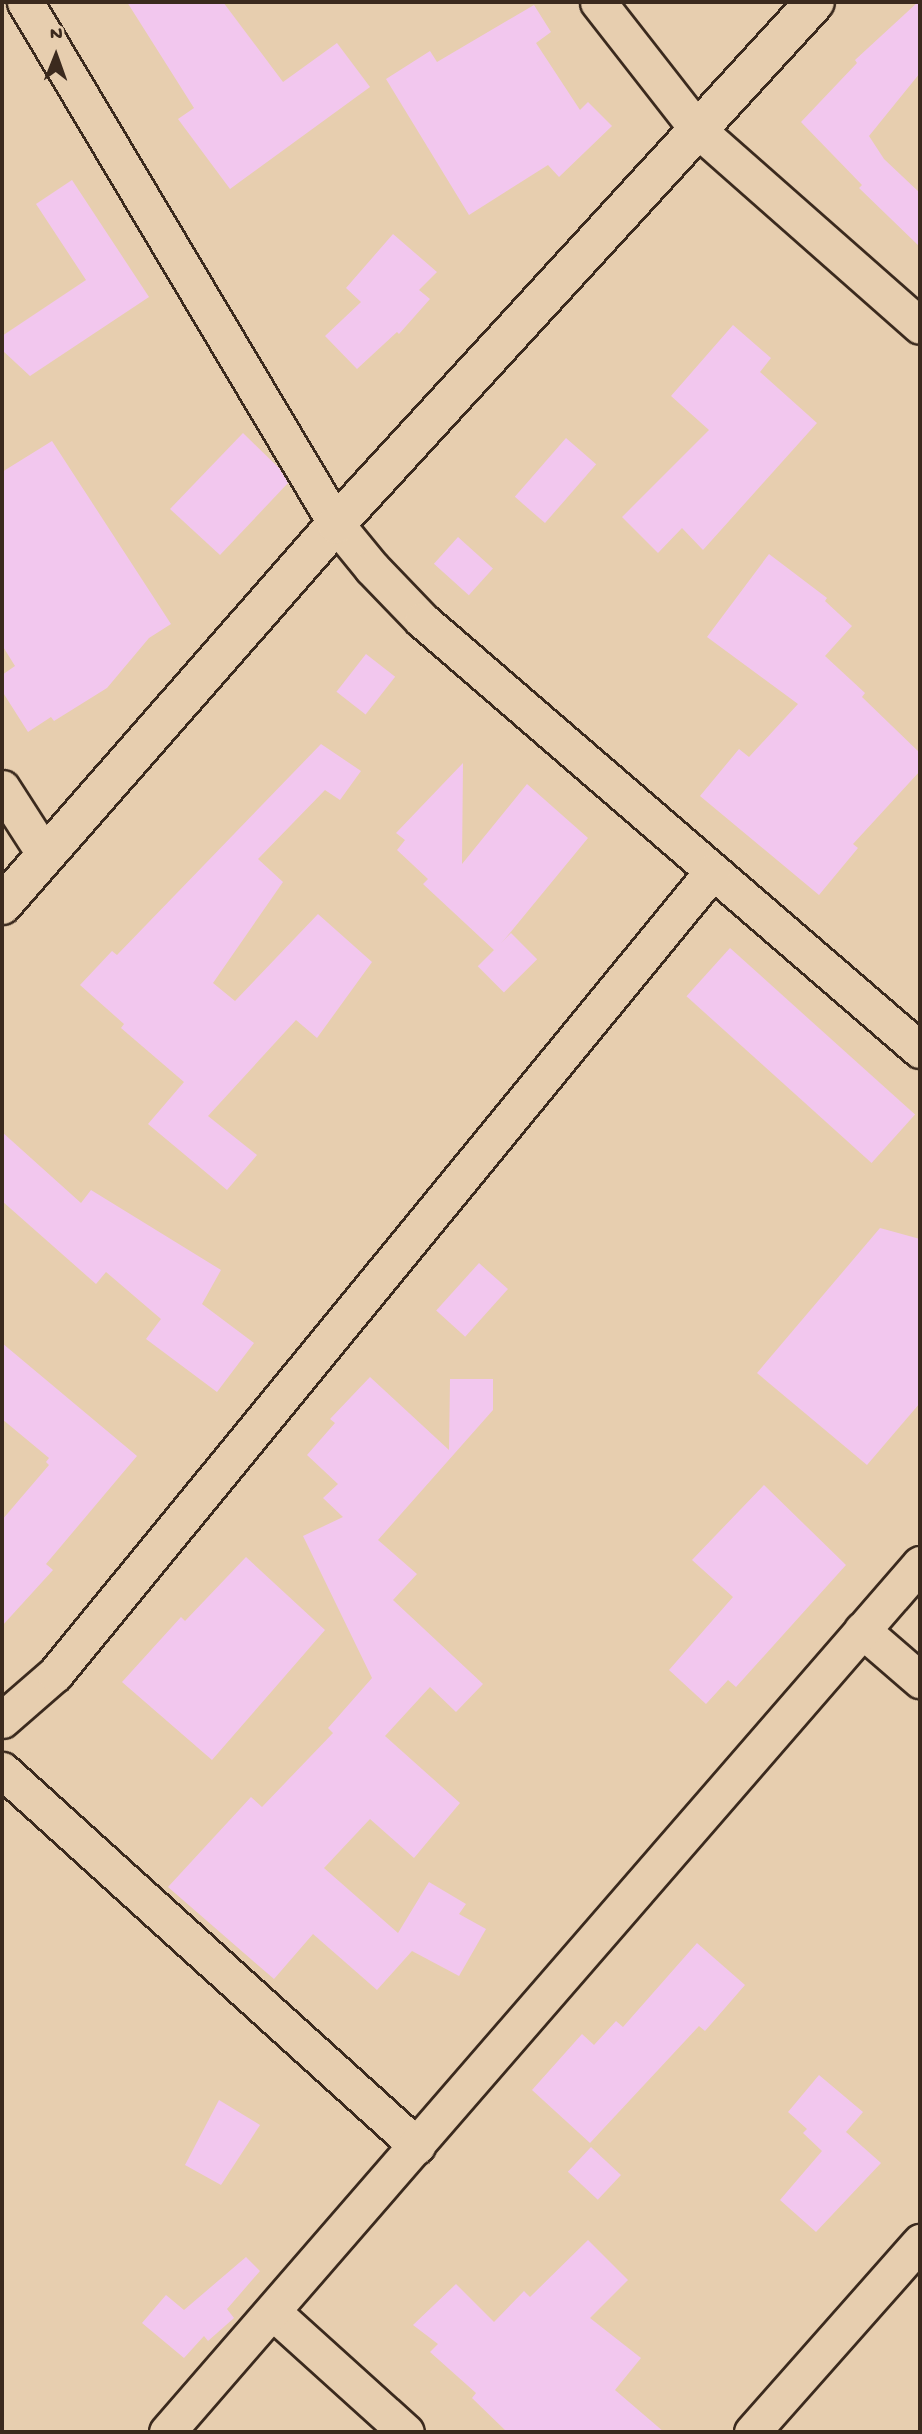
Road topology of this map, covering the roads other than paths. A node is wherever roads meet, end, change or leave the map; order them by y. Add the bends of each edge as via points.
1 (25, 2) edge
2 (598, 2) edge
3 (816, 2) edge
4 (698, 130) junction
5 (920, 326) edge
6 (336, 524) junction
7 (2, 788) edge
8 (45, 855) junction
9 (712, 872) junction
10 (2, 905) edge
11 (920, 1050) edge
12 (920, 1564) edge
13 (862, 1630) junction
14 (920, 1680) edge
15 (2, 1720) edge
16 (2, 1770) edge
17 (417, 2146) junction
18 (920, 2242) edge
19 (273, 2312) junction
20 (167, 2432) edge
21 (406, 2432) edge
22 (752, 2432) edge

1 - 6 street
2 - 4 street
3 - 4 street
4 - 5 street
4 - 6 street
6 - 8 street
6 - 9 street via 422,620
7 - 8 street
8 - 10 street
9 - 11 street
9 - 15 street via 55,1674
12 - 13 street
13 - 14 street
13 - 17 street
16 - 17 street
17 - 19 street
18 - 22 street
19 - 20 street
19 - 21 street

